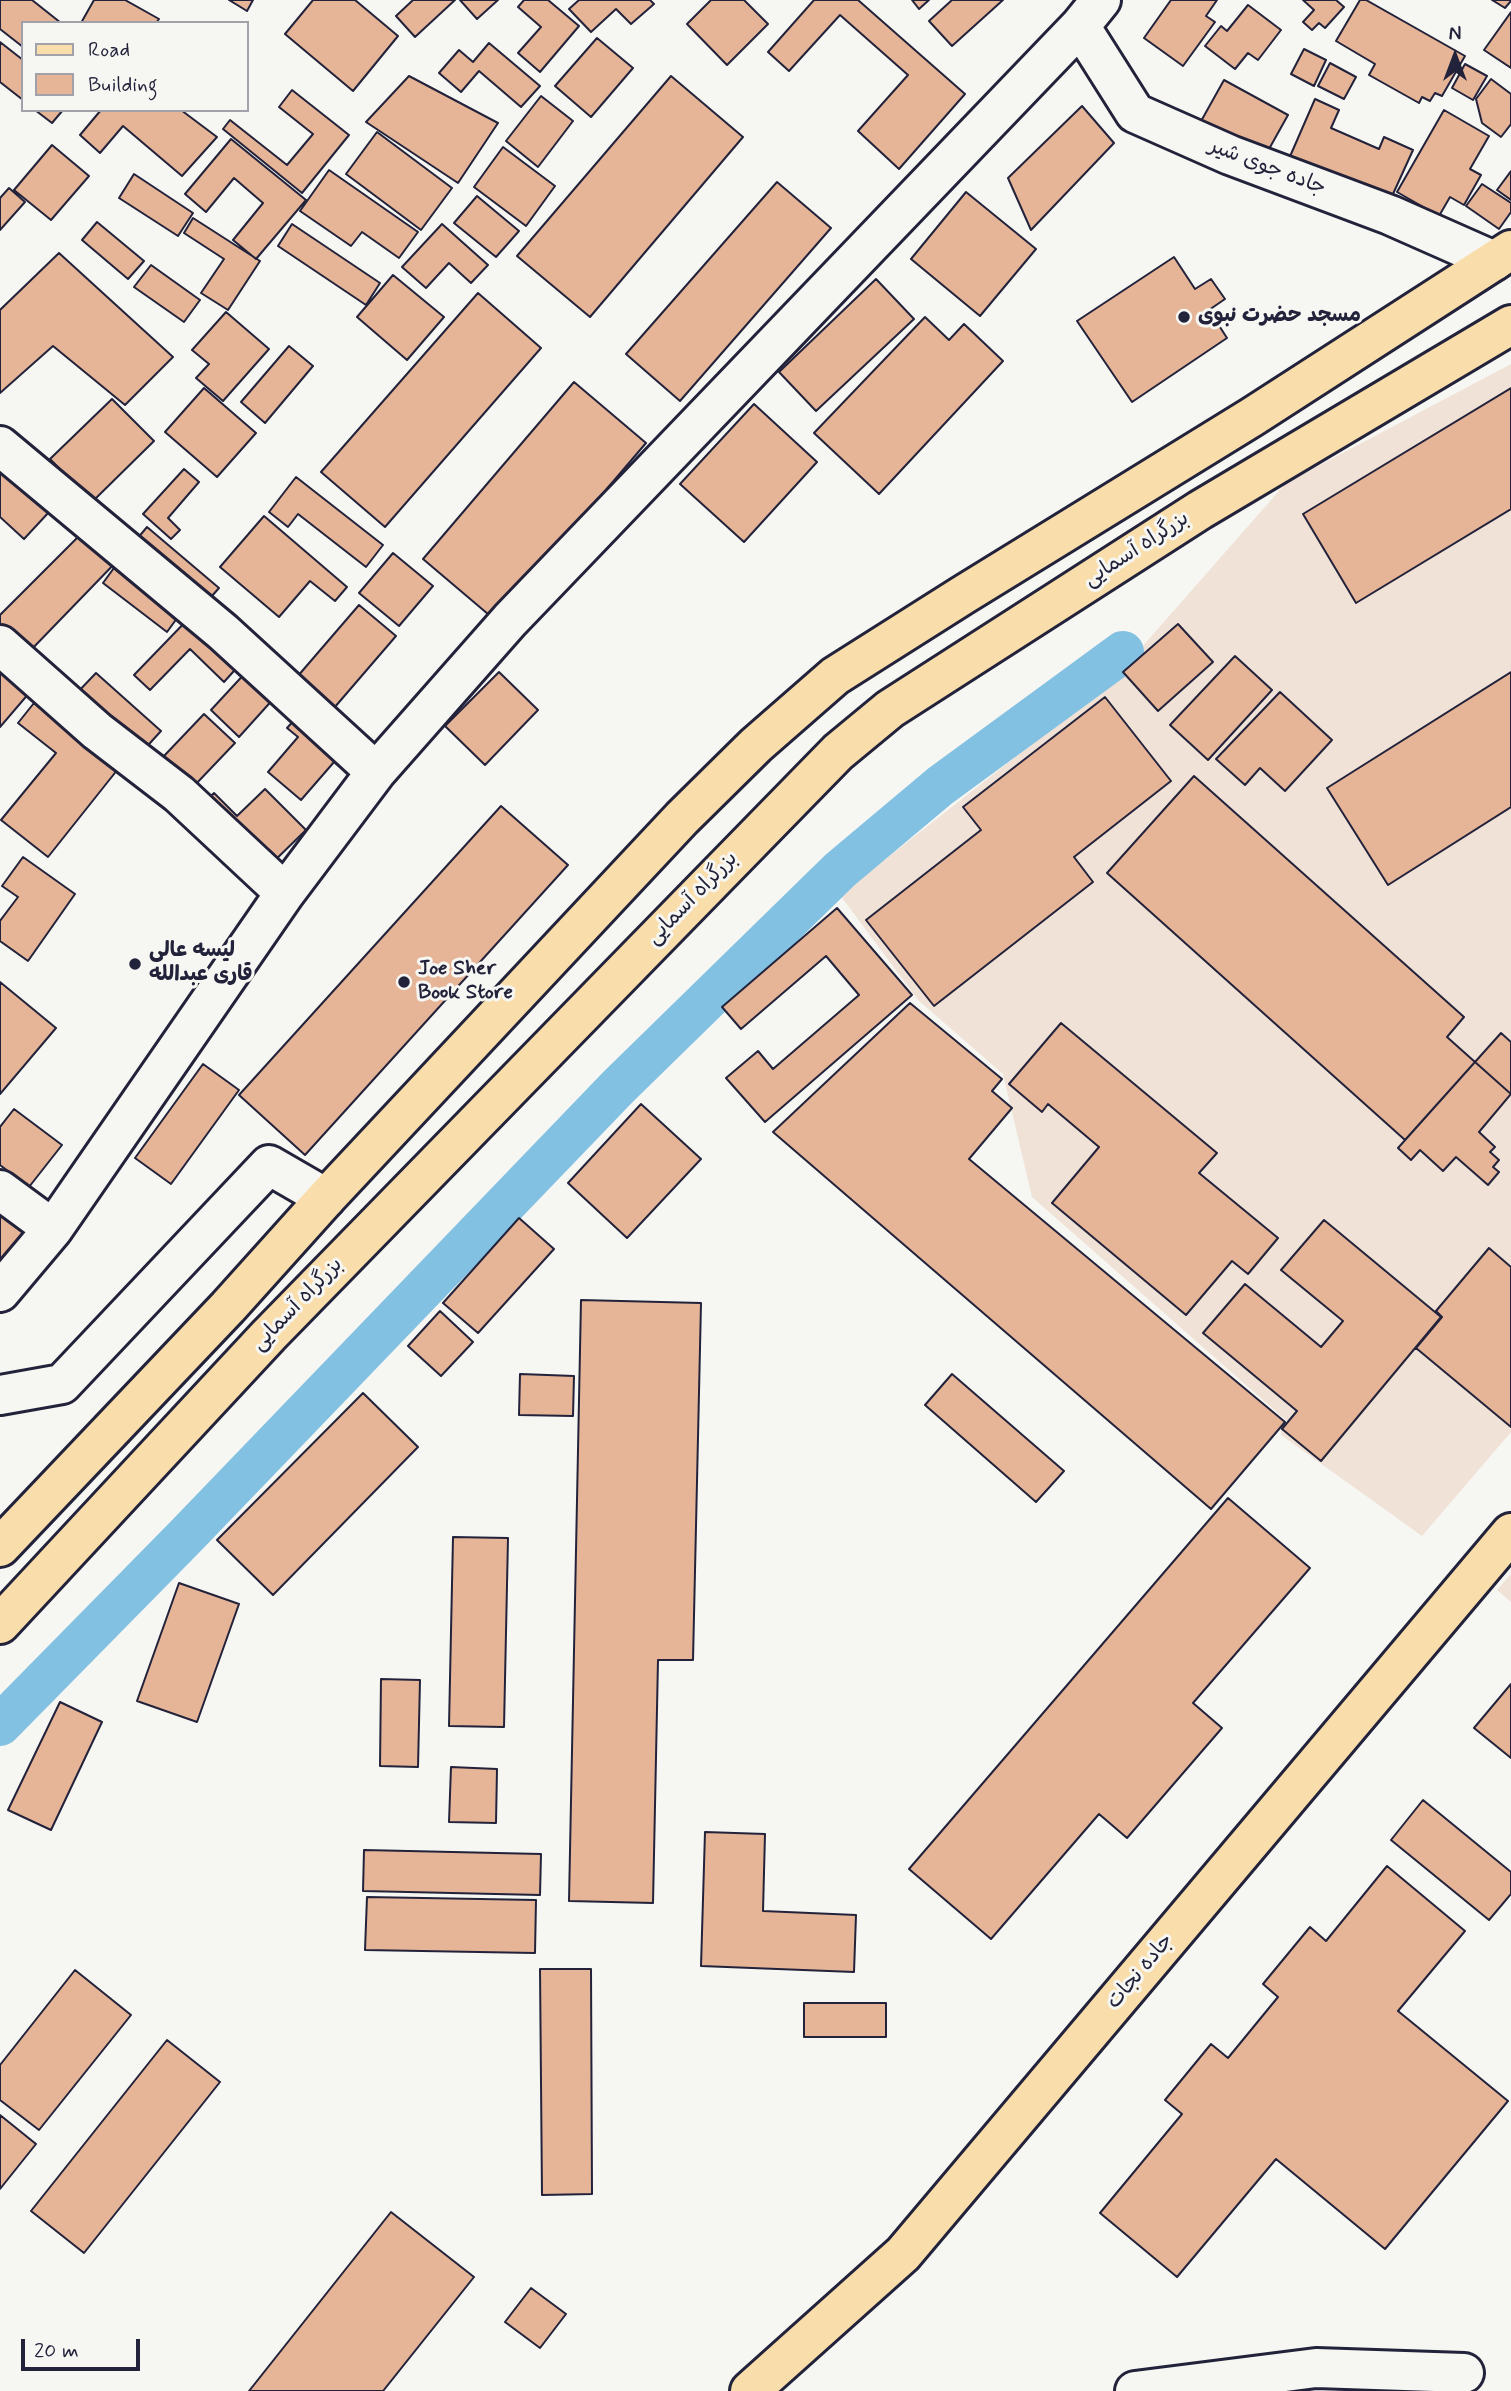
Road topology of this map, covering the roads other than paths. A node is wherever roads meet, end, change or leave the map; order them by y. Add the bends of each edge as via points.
1 (1091, 13) edge
2 (1503, 255) edge
3 (1511, 325) edge
4 (0, 446) edge
5 (0, 645) edge
6 (376, 772) junction
7 (285, 893) junction
8 (0, 1190) edge
9 (326, 1198) junction
10 (53, 1229) junction
11 (0, 1292) edge
12 (0, 1395) edge
13 (1511, 1533) edge
14 (0, 1547) edge
15 (0, 1624) edge
16 (1464, 2373) dead end
17 (750, 2391) edge
18 (1135, 2391) edge

1 - 2 street, جاده جوی شیر via 1135,113 1230,155
1 - 6 street via 510,620
2 - 9 main road via 835,676 682,818
3 - 15 main road, بزرگراه آسمایی via 1200,510 890,709 838,752 269,1335
4 - 6 street via 223,632
5 - 7 street via 97,731 179,794
6 - 7 street
7 - 10 street
8 - 10 street
9 - 12 street via 269,1165 62,1384
9 - 14 main road
10 - 11 street
13 - 17 main road, جاده نجات via 903,2254
16 - 18 street via 1316,2368

